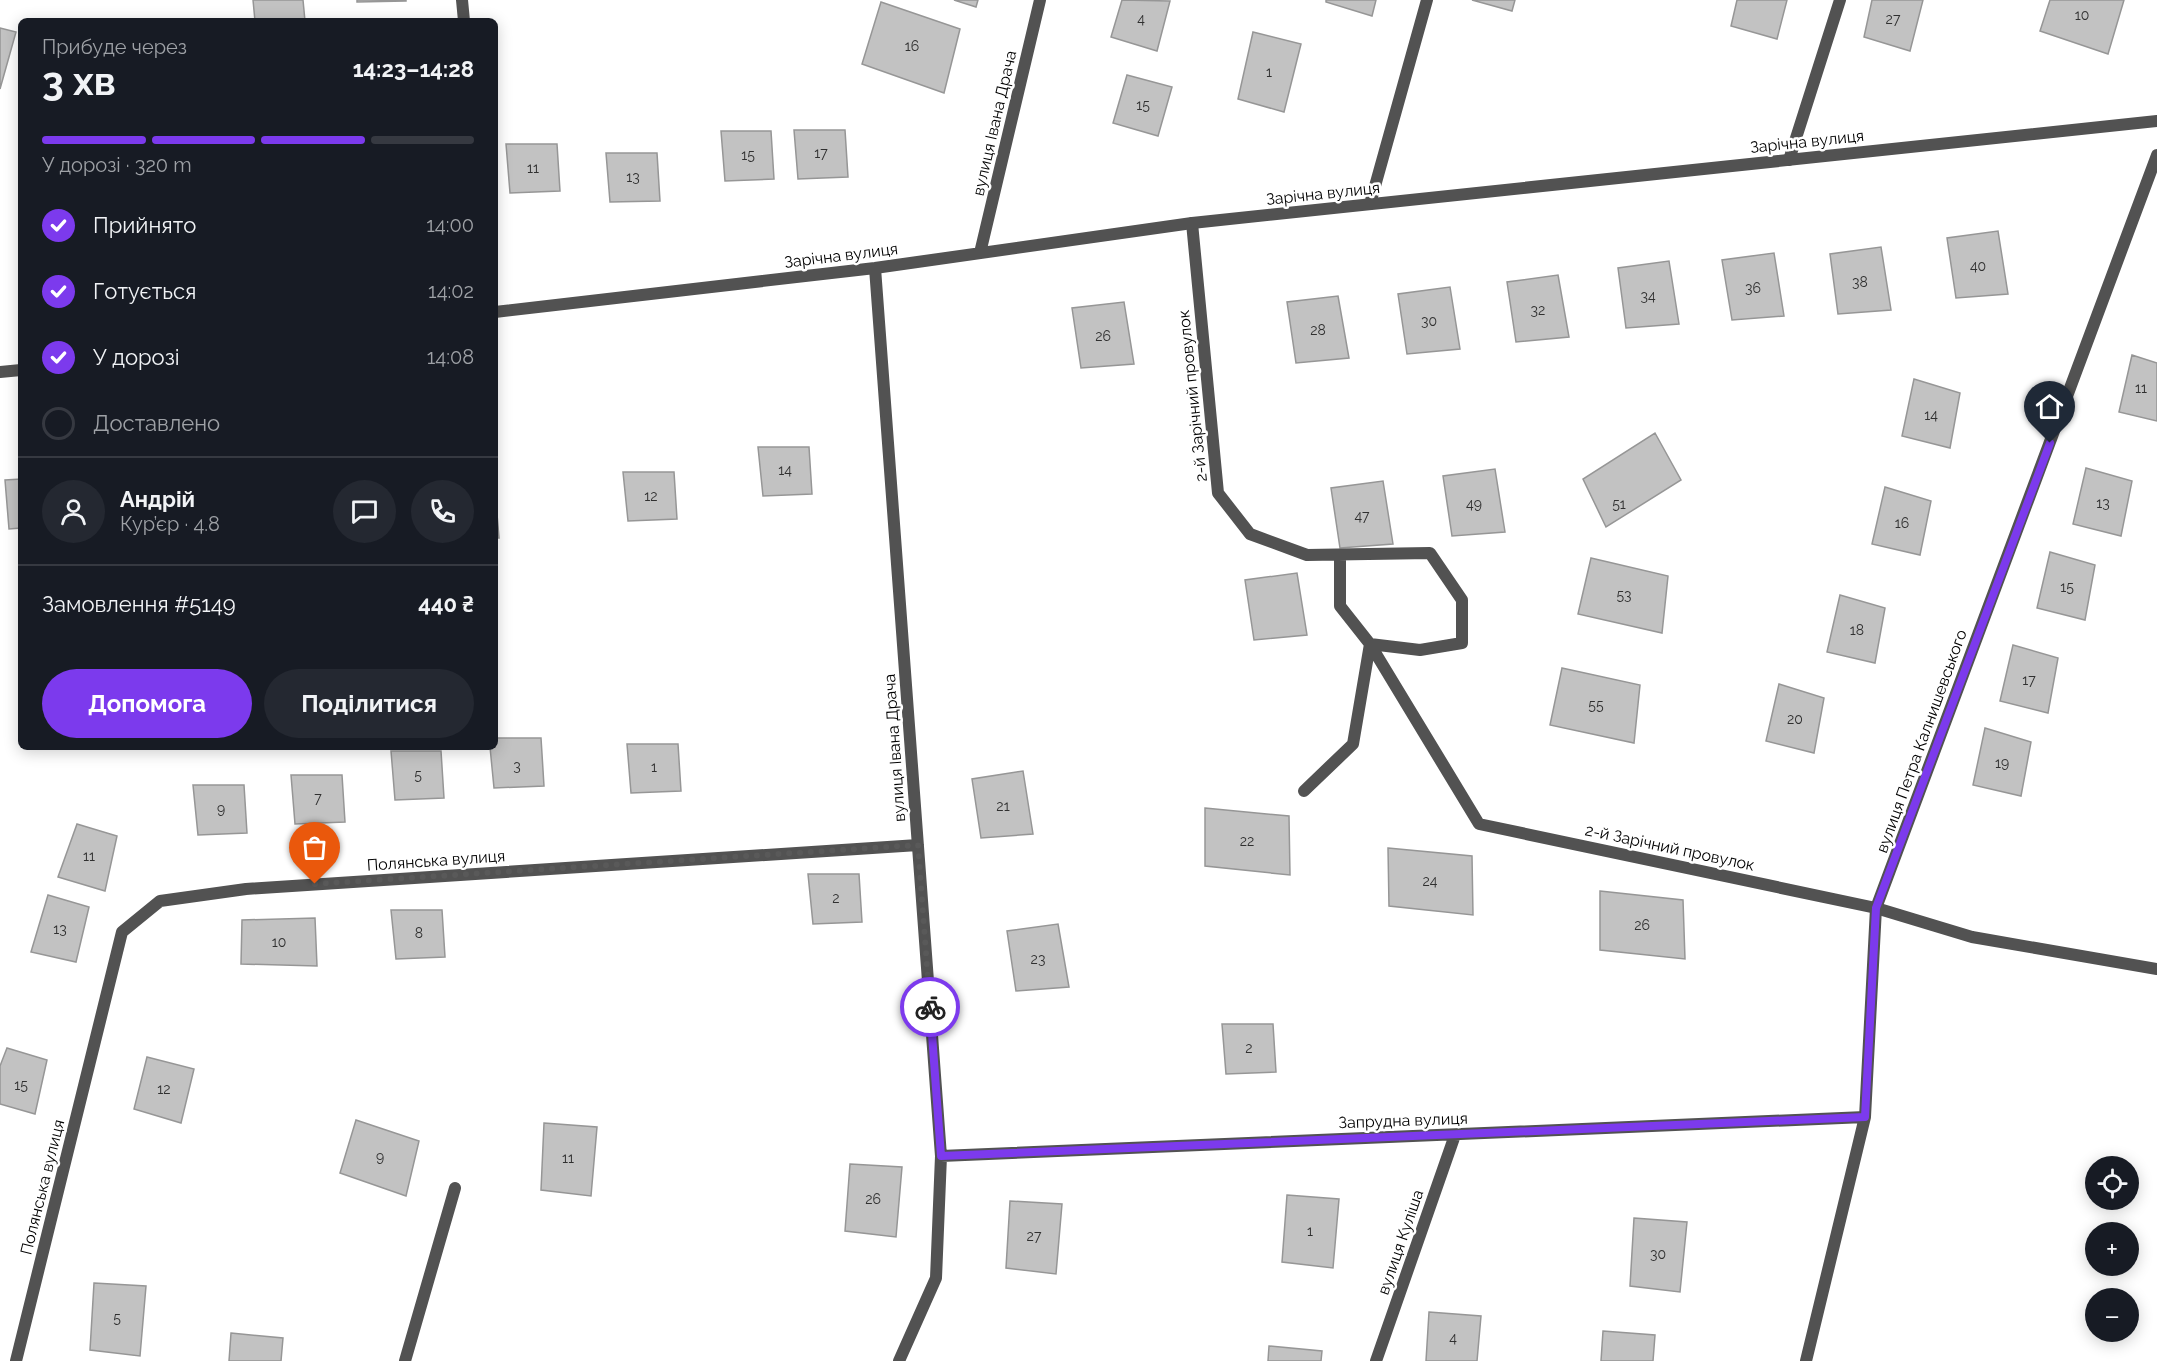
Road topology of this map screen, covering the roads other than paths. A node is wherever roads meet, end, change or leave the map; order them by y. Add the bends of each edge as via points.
1 (462, 0) edge
2 (1040, 0) edge
3 (1427, 0) edge
4 (1840, 0) edge
5 (464, 18) edge
6 (2157, 121) edge
7 (2157, 155) edge
8 (1789, 160) junction
9 (1370, 204) junction
10 (1192, 223) junction
11 (980, 253) junction
12 (875, 268) junction
13 (498, 312) edge
14 (18, 369) edge
15 (0, 372) edge
16 (1340, 555) junction
17 (1370, 644) junction
18 (1304, 791) dead end
19 (918, 845) junction
20 (1876, 908) junction
21 (2157, 969) edge
22 (1865, 1117) junction
23 (1455, 1135) junction
24 (941, 1156) junction
25 (455, 1188) dead end
26 (16, 1361) edge
27 (405, 1361) edge
28 (899, 1361) edge
29 (1376, 1361) edge
30 (1806, 1361) edge

1 - 5 street
2 - 11 street, вулиця Івана Драча
3 - 9 street
4 - 8 street
6 - 8 street, Зарічна вулиця
7 - 20 street, вулиця Петра Калнишевського
8 - 9 street, Зарічна вулиця
9 - 10 street, Зарічна вулиця
10 - 11 street, Зарічна вулиця
10 - 16 street, 2-й Зарічний провулок via 1218,493 1250,534 1307,555
11 - 12 street, Зарічна вулиця
12 - 13 street, Зарічна вулиця
12 - 19 street, вулиця Івана Драча
14 - 15 street
16 - 17 street, 2-й Зарічний провулок via 1340,606
16 - 17 street, 2-й Зарічний провулок via 1430,553 1462,600 1462,643 1420,650
17 - 18 street via 1353,744
17 - 20 street, 2-й Зарічний провулок via 1479,824
19 - 24 street, вулиця Івана Драча
19 - 26 street, Полянська вулиця via 246,889 160,901 122,932
20 - 21 street, 2-й Зарічний провулок via 1972,937
20 - 22 street, вулиця Петра Калнишевського
22 - 23 street, Запрудна вулиця
22 - 30 street, вулиця Петра Калнишевського
23 - 24 street, Запрудна вулиця
23 - 29 street, вулиця Куліша
24 - 28 street, вулиця Івана Драча via 936,1278
25 - 27 street

